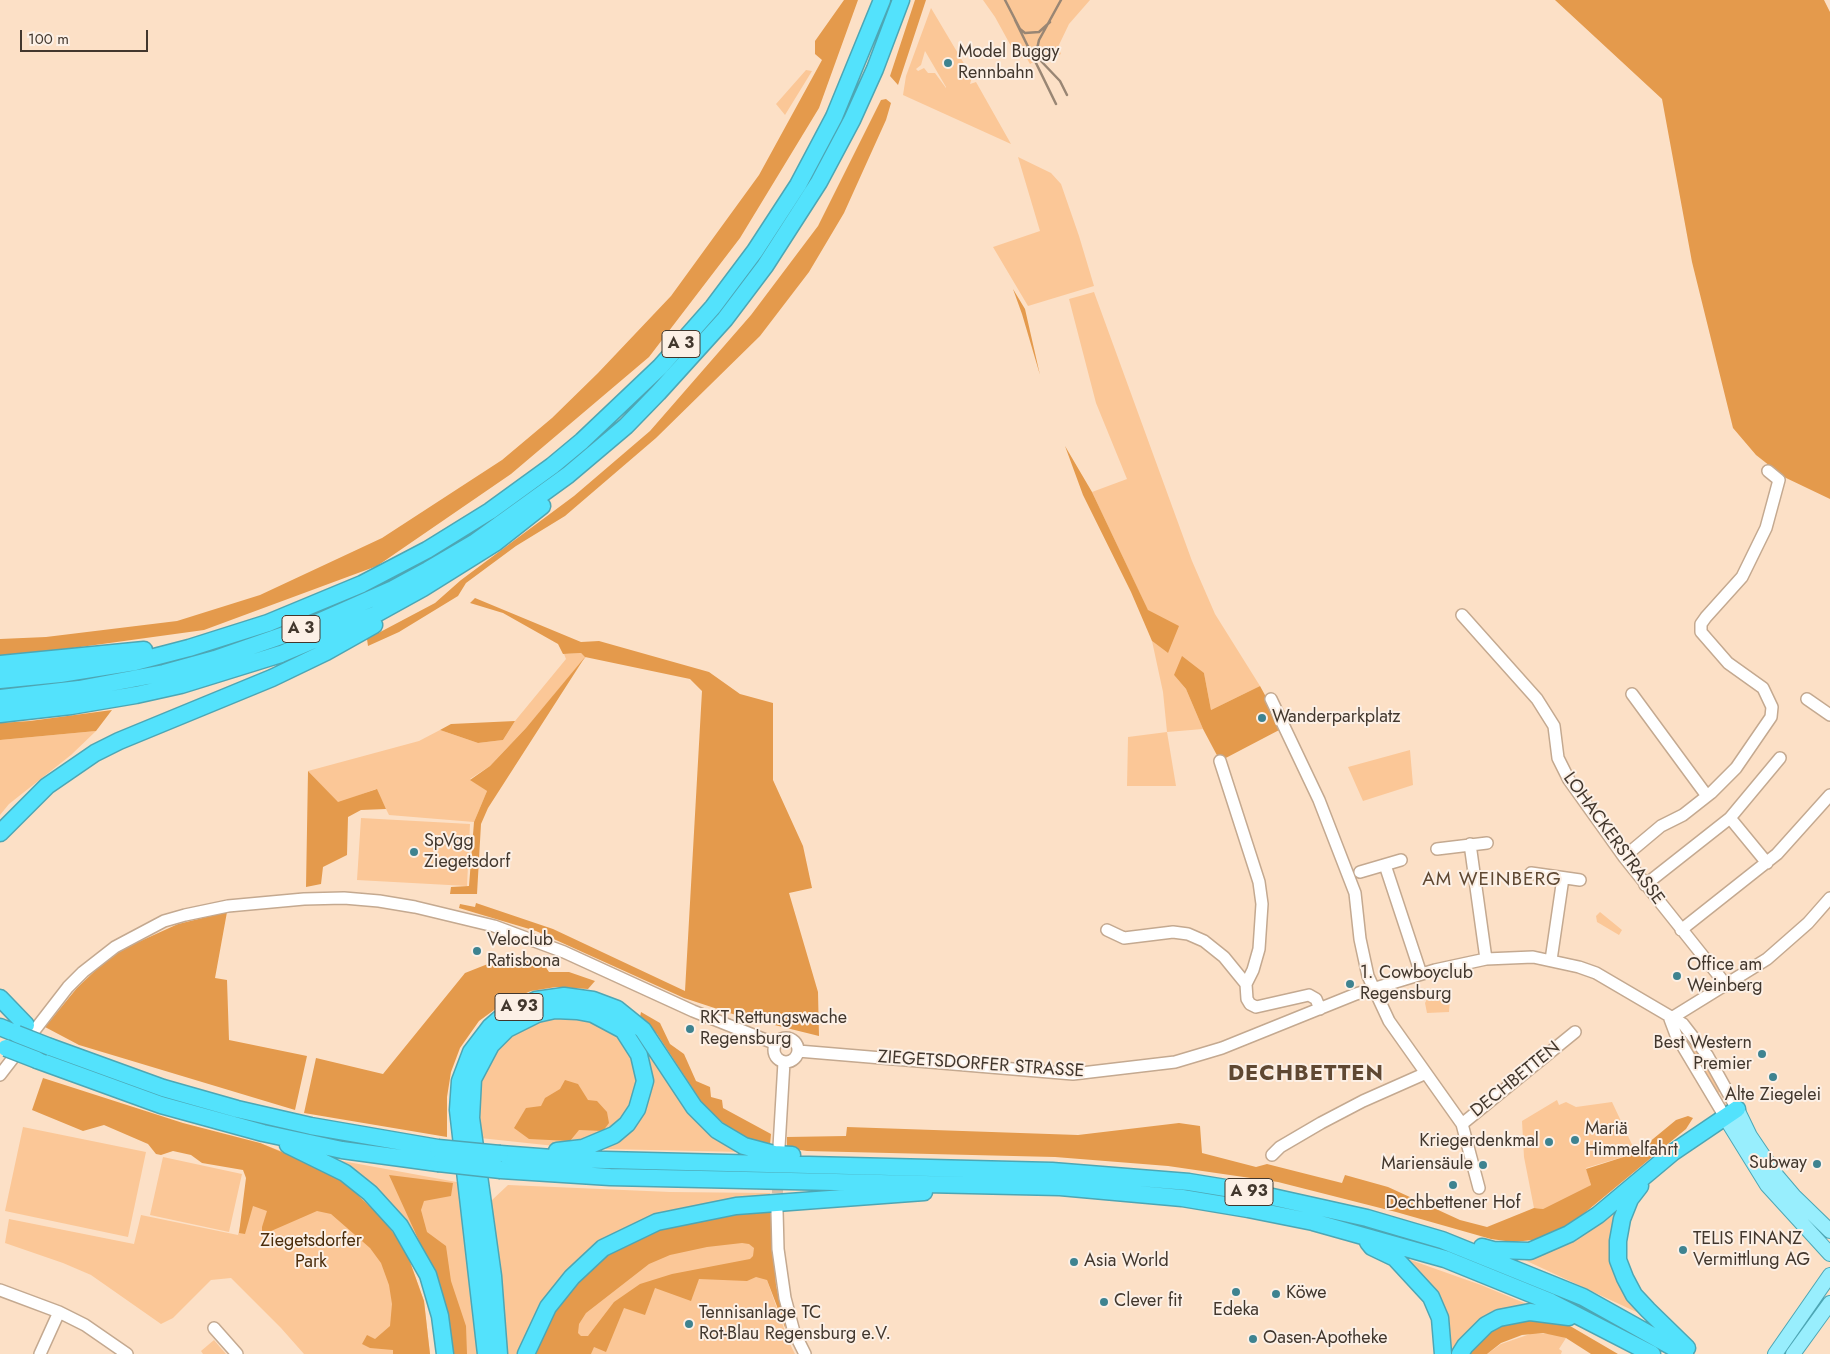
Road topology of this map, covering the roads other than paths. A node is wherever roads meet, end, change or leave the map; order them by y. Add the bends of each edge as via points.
1 (882, 0) edge
2 (900, 0) edge
3 (1768, 471) dead end
4 (568, 475) junction
5 (466, 562) junction
6 (1462, 615) dead end
7 (189, 648) junction
8 (0, 664) edge
9 (0, 680) edge
10 (1632, 694) dead end
11 (0, 698) edge
12 (1271, 699) dead end
13 (1807, 699) dead end
14 (0, 714) edge
15 (1830, 715) edge
16 (1780, 758) dead end
17 (1220, 761) dead end
18 (1830, 795) edge
19 (1707, 796) junction
20 (1730, 818) junction
21 (0, 833) edge
22 (1486, 843) dead end
23 (1470, 844) junction
24 (1436, 849) dead end
25 (1624, 857) junction
26 (1401, 860) dead end
27 (1767, 863) junction
28 (1385, 865) junction
29 (1360, 872) dead end
30 (1531, 873) dead end
31 (1563, 878) junction
32 (1580, 880) dead end
33 (1646, 885) junction
34 (1830, 898) edge
35 (1107, 930) dead end
36 (1681, 930) junction
37 (1486, 959) junction
38 (1551, 960) junction
39 (1421, 974) junction
40 (1246, 984) junction
41 (1727, 986) junction
42 (1374, 989) junction
43 (0, 998) edge
44 (1320, 1009) junction
45 (1670, 1019) junction
46 (0, 1027) edge
47 (22, 1029) junction
48 (1575, 1032) dead end
49 (776, 1044) junction
50 (3, 1046) edge
51 (798, 1051) junction
52 (784, 1062) junction
53 (1424, 1074) junction
54 (0, 1075) edge
55 (1731, 1113) junction
56 (1462, 1124) junction
57 (263, 1133) junction
58 (779, 1147) dead end
59 (1272, 1155) dead end
60 (438, 1156) junction
61 (506, 1160) junction
62 (823, 1164) junction
63 (1649, 1173) junction
64 (1008, 1185) junction
65 (1479, 1188) dead end
66 (777, 1212) tunnel mouth
67 (1830, 1231) edge
68 (1362, 1235) junction
69 (1442, 1240) junction
70 (1830, 1254) edge
71 (1830, 1275) edge
72 (0, 1290) edge
73 (1830, 1303) edge
74 (59, 1312) junction
75 (1582, 1318) junction
76 (214, 1328) dead end
77 (40, 1354) edge
78 (127, 1354) edge
79 (237, 1354) edge
80 (446, 1354) edge
81 (486, 1354) edge
82 (499, 1354) edge
83 (526, 1354) edge
84 (805, 1354) edge
85 (1443, 1354) edge
86 (1460, 1354) edge
87 (1652, 1354) edge
88 (1685, 1354) edge
89 (1692, 1354) edge
90 (1775, 1354) edge
91 (1793, 1354) edge

1 - 7 highway, A 3 via 834,117 798,185 755,251 713,307 660,367 582,441 490,511 383,574 268,623
2 - 4 highway, A 3 via 852,120 819,182 765,266 719,326 658,394
3 - 19 street via 1779,480 1766,528 1752,560 1737,583 1701,624 1701,632 1724,659 1763,688 1772,707 1768,724 1736,768
4 - 5 highway, A 3 via 531,516
4 - 11 highway, A 3 via 474,543 428,570 307,627 164,673 79,689
5 - 14 highway, A 3 via 376,614 244,667 136,695
5 - 21 highway, A 3 via 408,604 326,652 95,753 47,786
6 - 25 street, LOHACKERSTRASSE via 1537,699 1554,726 1561,767
7 - 8 highway via 158,648
7 - 9 highway, A 3 via 102,668
10 - 19 street
12 - 42 street via 1320,800 1355,893 1360,939
13 - 15 street
16 - 20 street
17 - 40 street via 1259,882 1262,904 1259,948
18 - 27 street
19 - 25 street via 1683,815 1661,826
20 - 27 street
20 - 33 street
22 - 23 street
23 - 24 street
23 - 37 street
25 - 33 street, LOHACKERSTRASSE
26 - 28 street
27 - 36 street
28 - 29 street
28 - 39 street
30 - 31 street
31 - 32 street
31 - 38 street
33 - 36 street, LOHACKERSTRASSE
34 - 41 street via 1780,949
35 - 40 street via 1124,938 1173,932 1188,934 1204,941 1224,957
36 - 41 street, LOHACKERSTRASSE
37 - 38 street, ZIEGETSDORFER STRASSE via 1524,957
37 - 39 street, ZIEGETSDORFER STRASSE
38 - 45 street, ZIEGETSDORFER STRASSE via 1596,973
39 - 42 street, ZIEGETSDORFER STRASSE
40 - 44 street via 1247,999 1256,1007 1309,995 1316,999
41 - 45 street
42 - 44 street, ZIEGETSDORFER STRASSE
42 - 53 street via 1389,1021
43 - 47 highway
44 - 51 street, ZIEGETSDORFER STRASSE via 1222,1048 1175,1062 1074,1074
45 - 55 street, ZIEGETSDORFER STRASSE via 1676,1034
45 - 55 street, ZIEGETSDORFER STRASSE via 1683,1024 1711,1062
46 - 47 highway
47 - 60 highway, A 93 via 50,1047 163,1088 237,1109
48 - 56 street, DECHBETTEN
49 - 51 street via 788,1038
49 - 52 street via 776,1057
49 - 54 street via 693,1011 564,952 494,926 379,901 304,899 236,905 185,915 164,921 115,947 68,987
50 - 57 highway, A 93, bridge via 153,1103
51 - 52 street via 793,1059
52 - 58 street
53 - 56 street
53 - 59 street via 1354,1105 1280,1147
55 - 63 highway via 1672,1153
55 - 67 main road, ZIEGETSDORFER STRASSE via 1777,1176
55 - 70 main road, ZIEGETSDORFER STRASSE via 1767,1185
56 - 65 street, DECHBETTEN
57 - 60 highway, A 93 via 342,1150
57 - 80 highway, A 93 via 345,1173 392,1215 415,1248 428,1275 440,1316
60 - 61 highway, A 93, bridge
61 - 62 highway, A 93
61 - 64 highway, A 93 via 658,1178
61 - 82 highway, A 93 via 527,1148 556,1151 583,1148 614,1135 626,1124 637,1109 645,1081 639,1055 622,1030 593,1014 555,1010 537,1014 507,1029 491,1045 473,1079 471,1118 493,1276
62 - 69 highway, A 93 via 1052,1170 1189,1182 1367,1218
62 - 81 highway, A 93 via 744,1146 717,1130 694,1106 643,1030 617,1009 594,1000 564,996 536,1000 505,1014 490,1027 471,1052 460,1081 458,1102
63 - 69 highway via 1598,1215 1569,1234 1530,1251 1493,1250 1458,1238
63 - 89 highway via 1630,1200 1622,1219 1618,1260 1634,1294
64 - 68 highway, A 93 via 1182,1198 1276,1214
64 - 83 highway via 980,1192 941,1191 736,1206 657,1222 603,1248 572,1277 548,1307
66 - 84 street via 785,1298 794,1332
68 - 75 highway, A 93 via 1453,1263
68 - 85 highway via 1372,1246 1395,1258 1431,1297 1440,1318
69 - 88 highway, A 93 via 1583,1297
71 - 90 main road
72 - 74 street
73 - 91 main road
74 - 77 street
74 - 78 street
75 - 86 highway via 1544,1313 1509,1315 1486,1325
75 - 87 highway, A 93
76 - 79 street

